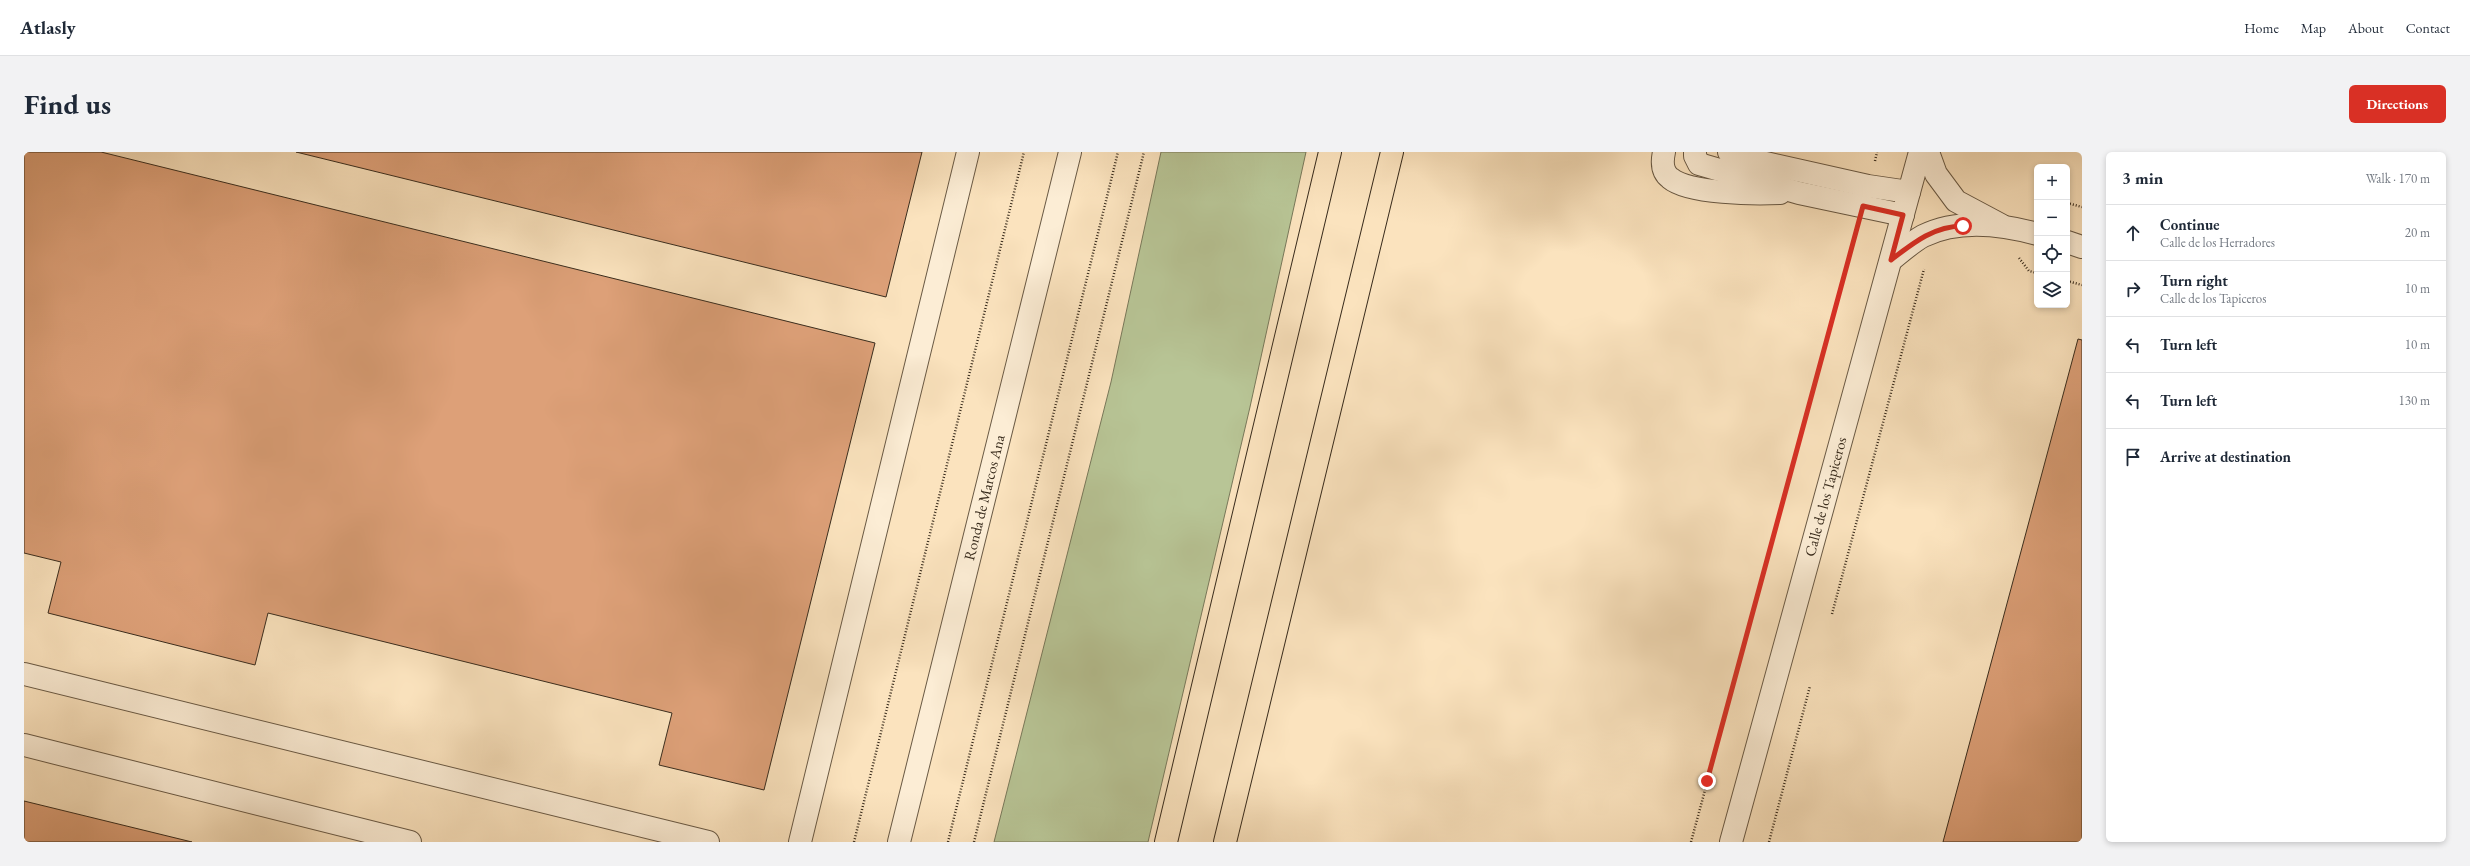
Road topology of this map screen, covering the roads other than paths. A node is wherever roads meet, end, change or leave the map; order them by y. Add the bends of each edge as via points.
1 (968, 152) edge
2 (1070, 152) edge
3 (1330, 152) edge
4 (1392, 152) edge
5 (1664, 152) edge
6 (1695, 152) edge
7 (1729, 152) edge
8 (1920, 153) edge
9 (1909, 192) junction
10 (1799, 193) junction
11 (1865, 196) junction
12 (1903, 215) junction
13 (2004, 226) junction
14 (2034, 233) edge
15 (2070, 243) edge
16 (2082, 247) edge
17 (1891, 260) junction
18 (24, 674) edge
19 (24, 744) edge
20 (410, 842) edge
21 (708, 842) edge
22 (800, 842) edge
23 (899, 842) edge
24 (1166, 842) edge
25 (1225, 842) edge
26 (1731, 842) edge

1 - 22 street
2 - 23 street, Ronda de Marcos Ana
3 - 24 main road
4 - 25 main road
5 - 10 street via 1664,171 1682,185 1742,194
6 - 10 street via 1699,164
7 - 11 street via 1739,158
8 - 9 street, Calle de los Tapiceros
8 - 13 street via 1956,201
9 - 11 street
9 - 12 street, Calle de los Tapiceros
10 - 11 street
11 - 12 street
12 - 17 street, Calle de los Tapiceros
13 - 14 street
13 - 17 street via 1949,226 1922,236
15 - 16 street
17 - 26 street, Calle de los Tapiceros via 1785,638
18 - 21 street
19 - 20 street

